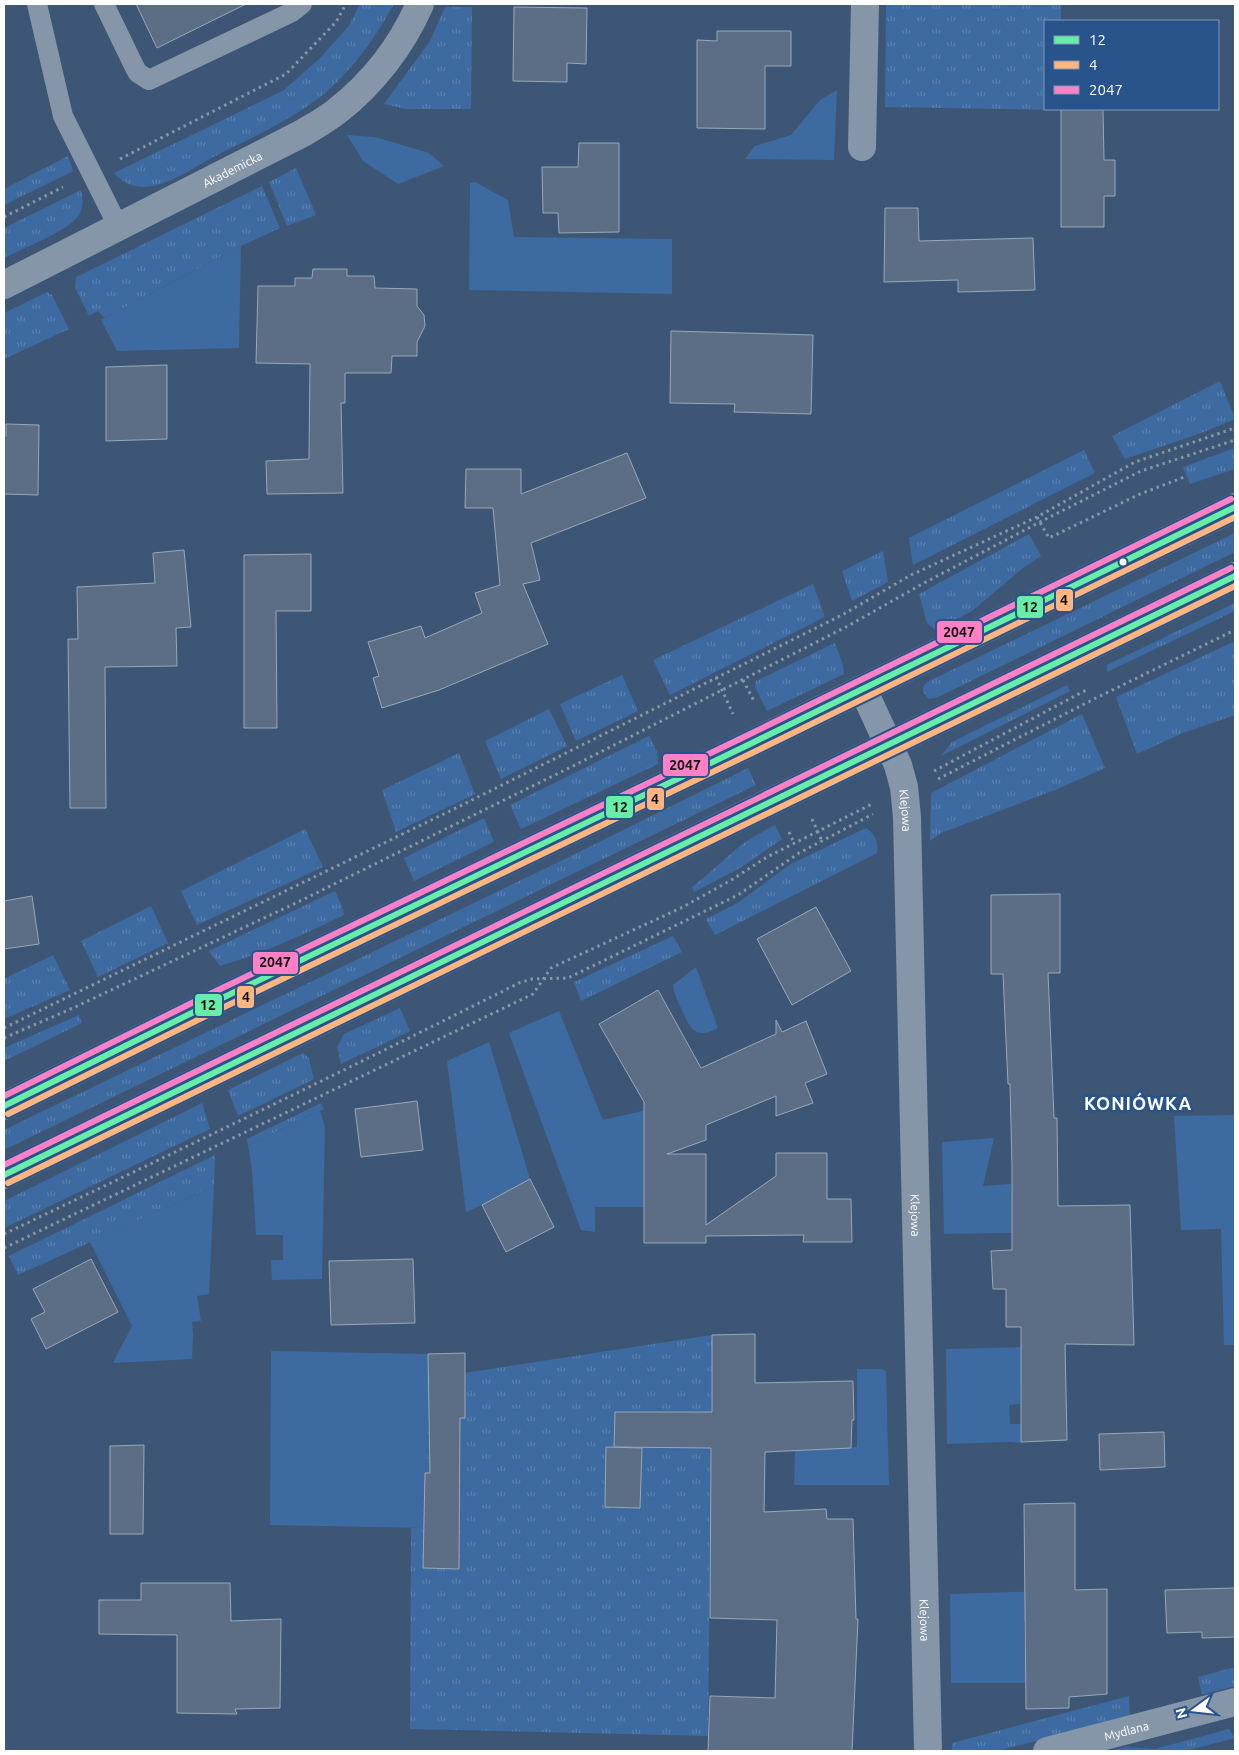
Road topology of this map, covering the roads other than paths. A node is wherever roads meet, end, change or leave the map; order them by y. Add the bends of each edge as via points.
1 (37, 4) edge
2 (104, 4) edge
3 (302, 4) edge
4 (420, 4) edge
5 (864, 4) edge
6 (862, 147) dead end
7 (119, 228) junction
8 (4, 285) edge
9 (1235, 507) edge
10 (1235, 576) edge
11 (863, 689) junction
12 (890, 745) junction
13 (4, 1106) edge
14 (4, 1174) edge
15 (1235, 1702) edge
16 (928, 1751) edge
17 (1047, 1751) edge

1 - 7 lane via 63,116
2 - 3 lane via 138,73 150,80
4 - 7 street, Akademicka via 386,62 338,111 301,134
5 - 6 street
7 - 8 street, Akademicka
9 - 11 main road
10 - 12 main road
11 - 12 street, Klejowa
11 - 13 main road
12 - 14 main road
12 - 16 street, Klejowa via 898,765 907,817
15 - 17 street, Mydlana

